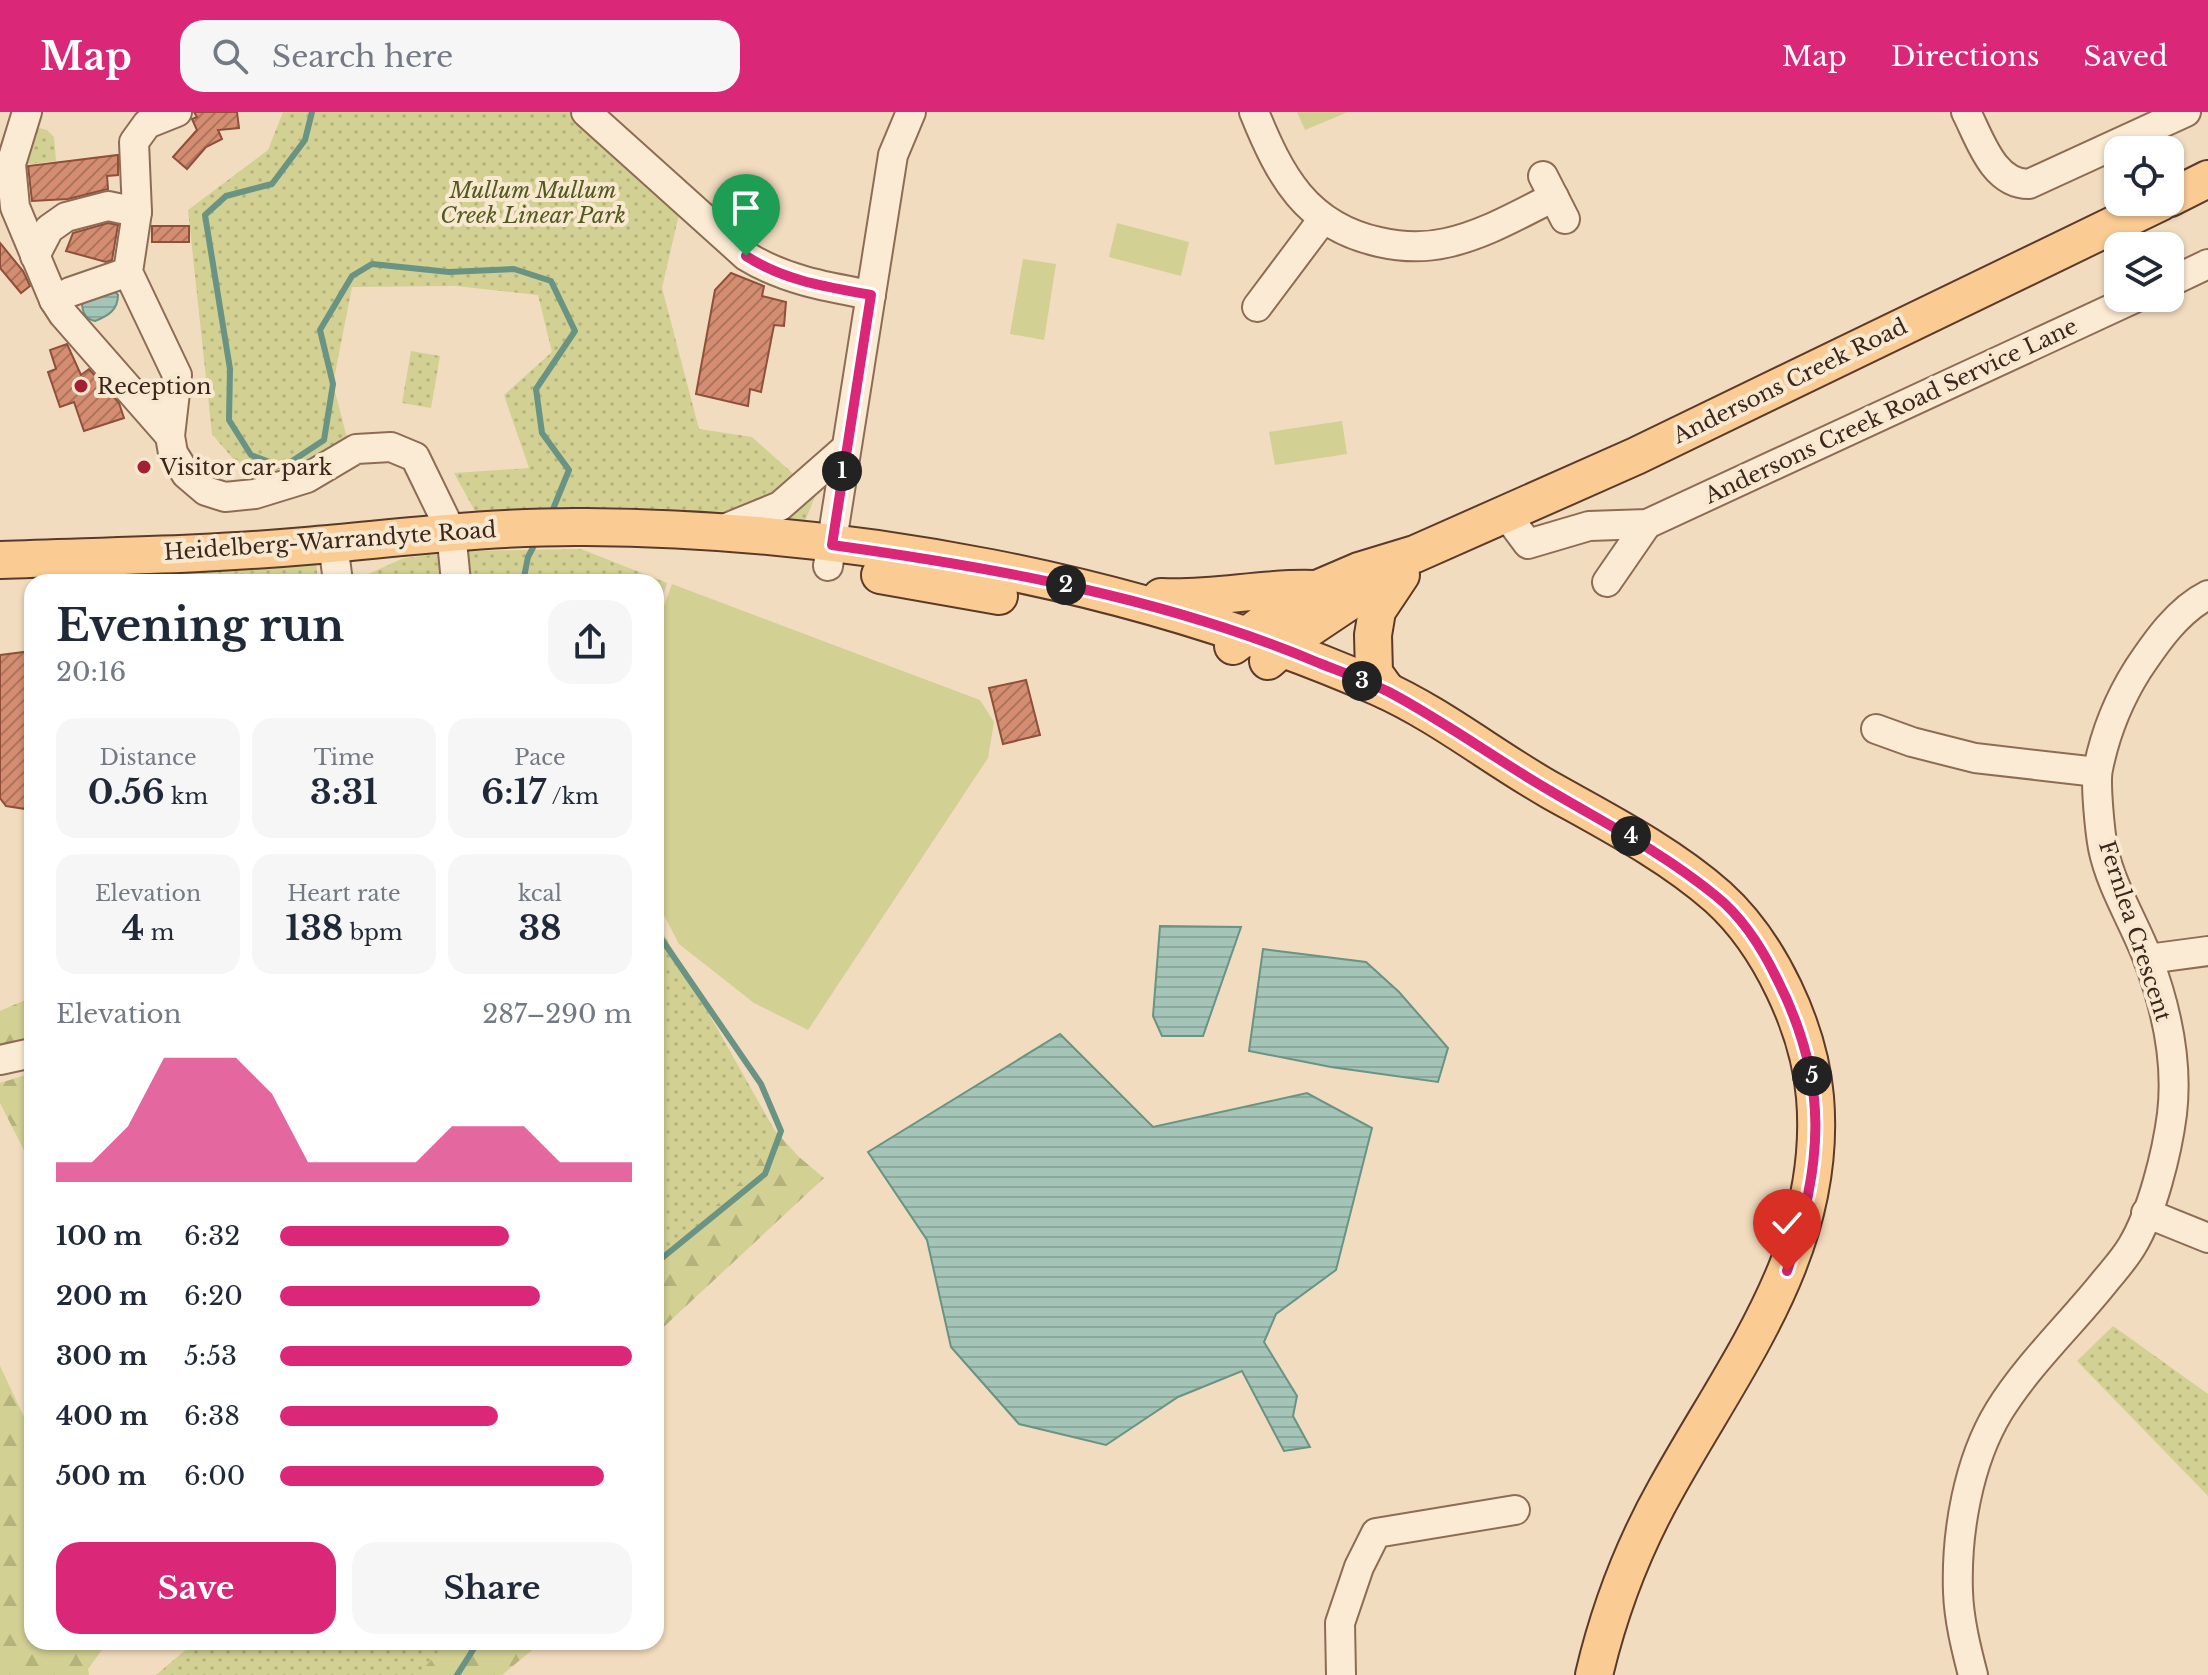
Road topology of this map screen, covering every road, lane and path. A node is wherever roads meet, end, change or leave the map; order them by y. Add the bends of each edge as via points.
1 (27, 112) edge
2 (125, 112) edge
3 (177, 112) edge
4 (586, 112) edge
5 (911, 112) edge
6 (1254, 112) edge
7 (1966, 112) edge
8 (2186, 112) edge
9 (134, 142) junction
10 (2208, 179) edge
11 (2184, 191) edge
12 (1554, 197) dead end
13 (137, 212) junction
14 (2132, 216) edge
15 (1323, 219) junction
16 (35, 256) junction
17 (2208, 264) edge
18 (128, 272) junction
19 (2184, 275) edge
20 (871, 295) junction
21 (54, 300) junction
22 (1257, 307) dead end
23 (2105, 312) edge
24 (170, 436) junction
25 (845, 449) junction
26 (1505, 513) junction
27 (1647, 524) junction
28 (660, 529) junction
29 (468, 530) junction
30 (715, 533) junction
31 (333, 543) junction
32 (1415, 554) junction
33 (830, 555) junction
34 (0, 560) edge
35 (337, 574) edge
36 (458, 574) edge
37 (1607, 582) dead end
38 (1317, 589) junction
39 (1108, 594) junction
40 (2208, 595) edge
41 (1254, 650) junction
42 (1387, 691) junction
43 (1876, 729) dead end
44 (2097, 772) junction
45 (1523, 775) junction
46 (2208, 951) edge
47 (2148, 959) junction
48 (24, 1055) edge
49 (0, 1060) edge
50 (2146, 1213) junction
51 (2208, 1238) edge
52 (1515, 1510) dead end
53 (1341, 1675) edge
54 (1594, 1675) edge
55 (1973, 1675) edge

1 - 16 street via 11,164 15,207
2 - 9 street
3 - 9 street via 147,124
4 - 20 street via 746,256 797,280
5 - 20 street via 893,155
6 - 15 street via 1283,175
7 - 8 street via 1990,160 2010,181 2029,184
9 - 13 street
10 - 11 main road
12 - 15 street via 1481,232 1431,245 1372,241
13 - 16 street via 108,206 66,217 49,229
13 - 18 street
14 - 26 main road, Andersons Creek Road via 1636,456
15 - 22 street
16 - 21 street
17 - 19 street
18 - 21 street
18 - 24 street via 177,375
20 - 25 street
21 - 24 street
23 - 27 street, Andersons Creek Road Service Lane
24 - 29 street via 186,474 206,491 225,497 307,478 356,449 391,447 415,457
25 - 30 street via 780,506
25 - 33 street
26 - 27 street, Andersons Creek Road Service Lane via 1528,544 1589,526
26 - 32 main road, Andersons Creek Road
27 - 37 street
28 - 29 main road, Heidelberg-Warrandyte Road
28 - 30 main road, Heidelberg-Warrandyte Road
28 - 33 main road, Heidelberg-Warrandyte Road via 724,550
29 - 31 main road, Heidelberg-Warrandyte Road
29 - 36 street
30 - 33 main road, Heidelberg-Warrandyte Road via 755,534
31 - 34 main road, Heidelberg-Warrandyte Road
31 - 35 street
32 - 38 main road, Andersons Creek Road
32 - 41 main road, Andersons Creek Road via 1370,589
32 - 42 main road via 1377,611 1374,673
33 - 39 main road, Heidelberg-Warrandyte Road via 943,560
33 - 41 main road, Heidelberg-Warrandyte Road
38 - 39 main road via 1188,599
38 - 41 main road, Andersons Creek Road
39 - 41 main road, Heidelberg-Warrandyte Road
40 - 44 street, Fernlea Crescent via 2175,620 2121,695
41 - 42 main road, Heidelberg-Warrandyte Road
41 - 45 main road, Heidelberg-Warrandyte Road
42 - 45 main road, Heidelberg-Warrandyte Road
43 - 44 street via 1975,758
44 - 47 street, Fernlea Crescent via 2103,847
45 - 54 main road, Heidelberg-Warrandyte Road via 1645,843 1719,898 1769,962 1792,1008 1815,1091 1804,1221 1787,1271 1768,1315 1663,1494 1628,1569
46 - 47 street
47 - 50 street, Fernlea Crescent via 2171,1051 2172,1110 2166,1153
48 - 49 street
50 - 51 street
50 - 55 street, Fernlea Crescent via 2132,1246 1999,1412 1979,1456 1966,1503 1958,1591
52 - 53 street via 1376,1533 1340,1623

